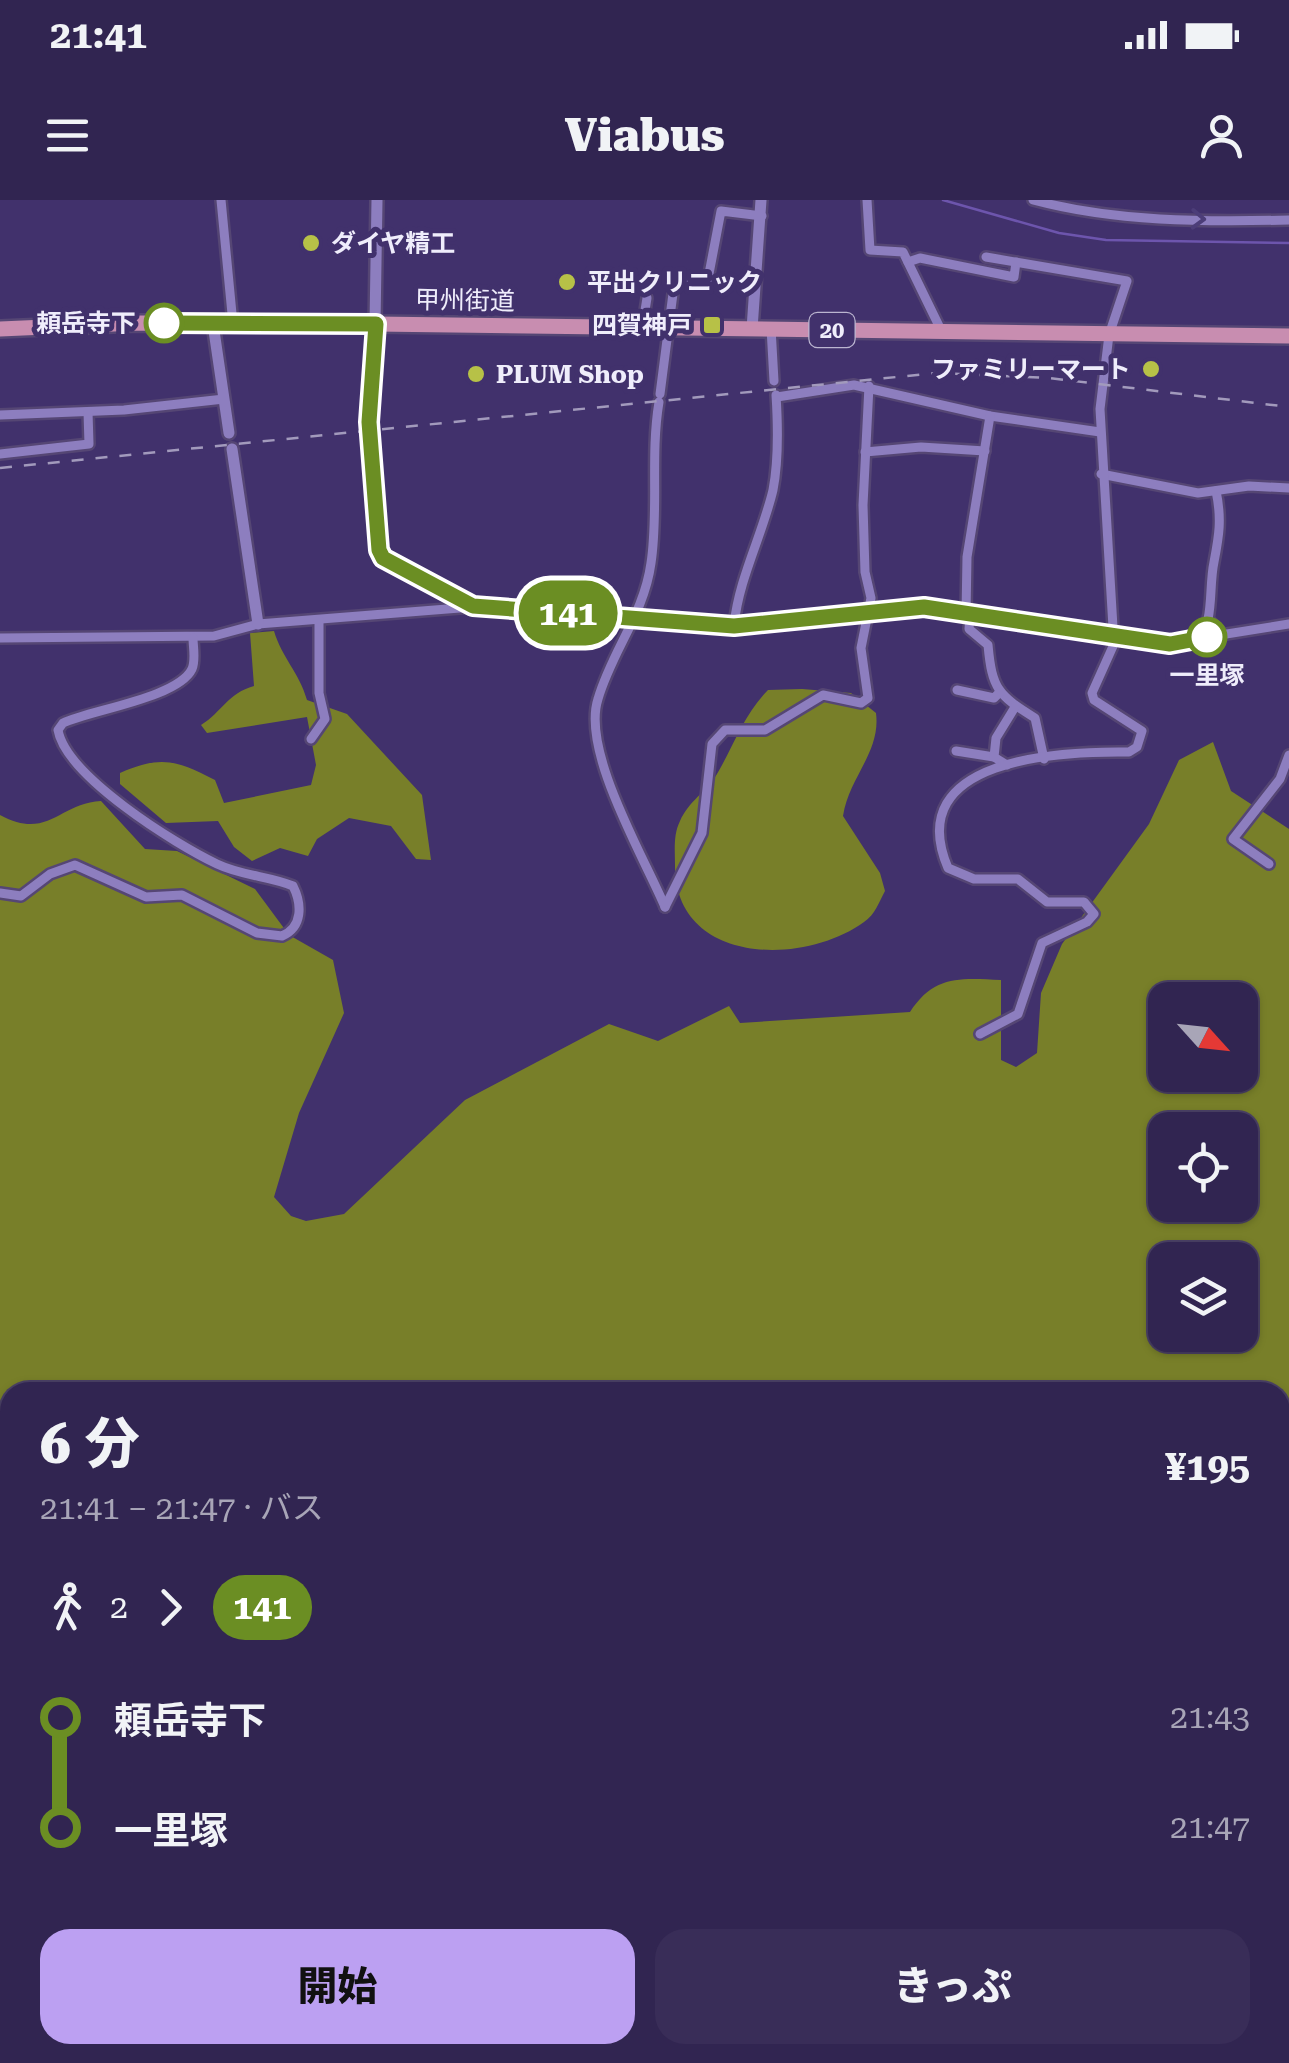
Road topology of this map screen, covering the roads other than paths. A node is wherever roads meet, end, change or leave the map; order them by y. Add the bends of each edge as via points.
1 (221, 200) edge
2 (377, 200) edge
3 (761, 200) edge
4 (867, 200) edge
5 (1033, 200) edge
6 (762, 216) junction
7 (1289, 220) edge
8 (986, 257) dead end
9 (908, 262) junction
10 (1016, 262) junction
11 (647, 298) dead end
12 (213, 324) junction
13 (233, 324) junction
14 (376, 324) junction
15 (771, 328) junction
16 (940, 328) dead end
17 (0, 329) edge
18 (752, 329) junction
19 (642, 330) junction
20 (668, 330) junction
21 (1109, 336) junction
22 (1289, 336) edge
23 (869, 386) junction
24 (775, 390) junction
25 (224, 399) junction
26 (88, 412) junction
27 (0, 415) edge
28 (990, 416) junction
29 (1100, 432) junction
30 (229, 434) dead end
31 (232, 448) dead end
32 (985, 450) junction
33 (865, 452) junction
34 (0, 454) edge
35 (1101, 474) junction
36 (1289, 488) edge
37 (1216, 491) junction
38 (473, 606) junction
39 (869, 611) junction
40 (968, 614) junction
41 (638, 617) junction
42 (319, 620) junction
43 (258, 624) junction
44 (1289, 624) edge
45 (734, 626) junction
46 (1221, 633) junction
47 (1110, 637) junction
48 (0, 638) edge
49 (193, 638) junction
50 (957, 690) dead end
51 (1000, 692) junction
52 (1015, 707) junction
53 (310, 740) dead end
54 (956, 751) dead end
55 (1289, 756) edge
56 (994, 757) junction
57 (1044, 759) junction
58 (1007, 765) junction
59 (1269, 864) dead end
60 (0, 893) edge
61 (980, 1034) dead end

1 - 13 street
2 - 14 street
3 - 6 street
4 - 9 street via 870,250 903,252
5 -> 7 street via 1122,216
6 - 18 street
6 - 20 street via 719,213 708,279 676,278
8 - 10 street
9 - 10 street via 920,258 1014,276
9 - 16 street
10 - 21 street via 1126,281
11 - 19 street
12 - 13 highway, 甲州街道 / 20
12 - 17 highway, 甲州街道 / 20
12 - 25 street
13 - 14 highway, 甲州街道 / 20
14 - 19 highway, 甲州街道 / 20
14 - 38 street via 369,427 383,558
15 - 18 highway, 甲州街道 / 20
15 - 21 highway, 甲州街道 / 20
15 - 24 street
18 - 20 highway, 甲州街道 / 20
19 - 20 highway, 甲州街道 / 20
20 - 41 street via 653,444 651,562
21 - 22 highway, 甲州街道 / 20
21 - 29 street
23 - 24 street
23 - 28 street
23 - 33 street
24 - 45 street via 777,470
25 - 26 street
25 - 30 street
26 - 27 street
26 - 34 street via 89,444
28 - 29 street
28 - 32 street
29 - 35 street
31 - 43 street
32 - 33 street
32 - 40 street via 969,544
33 - 39 street
35 - 37 street via 1175,490
35 - 47 street
36 - 37 street
37 - 46 street via 1220,545 1208,619
38 - 41 street
38 - 42 street
39 - 40 street via 924,607
39 - 41 street via 861,648 868,698 860,703 823,695 765,730 725,730 712,744 706,819 665,908 597,748 598,697
39 - 45 street
40 - 47 street
40 - 51 street via 969,629 988,644 990,674
41 - 45 street
42 - 43 street
42 - 53 street via 325,719
43 - 49 street
44 - 46 street
46 - 47 street via 1170,644
47 - 57 street via 1112,653 1099,672 1094,700 1142,731 1137,748
48 - 49 street
49 - 60 street via 188,674 128,705 63,722 60,745 108,793 169,835 217,864 293,886 299,913 294,928 282,936 257,933 182,895 146,897 75,865 21,896
50 - 51 street via 994,698
51 - 52 street
52 - 56 street via 996,738
52 - 57 street via 1035,718
54 - 56 street
55 - 59 street via 1280,779 1233,838
56 - 58 street
57 - 58 street
58 - 61 street via 967,779 952,794 940,840 948,868 974,879 1018,880 1047,902 1084,902 1094,914 1042,943 1018,1014

